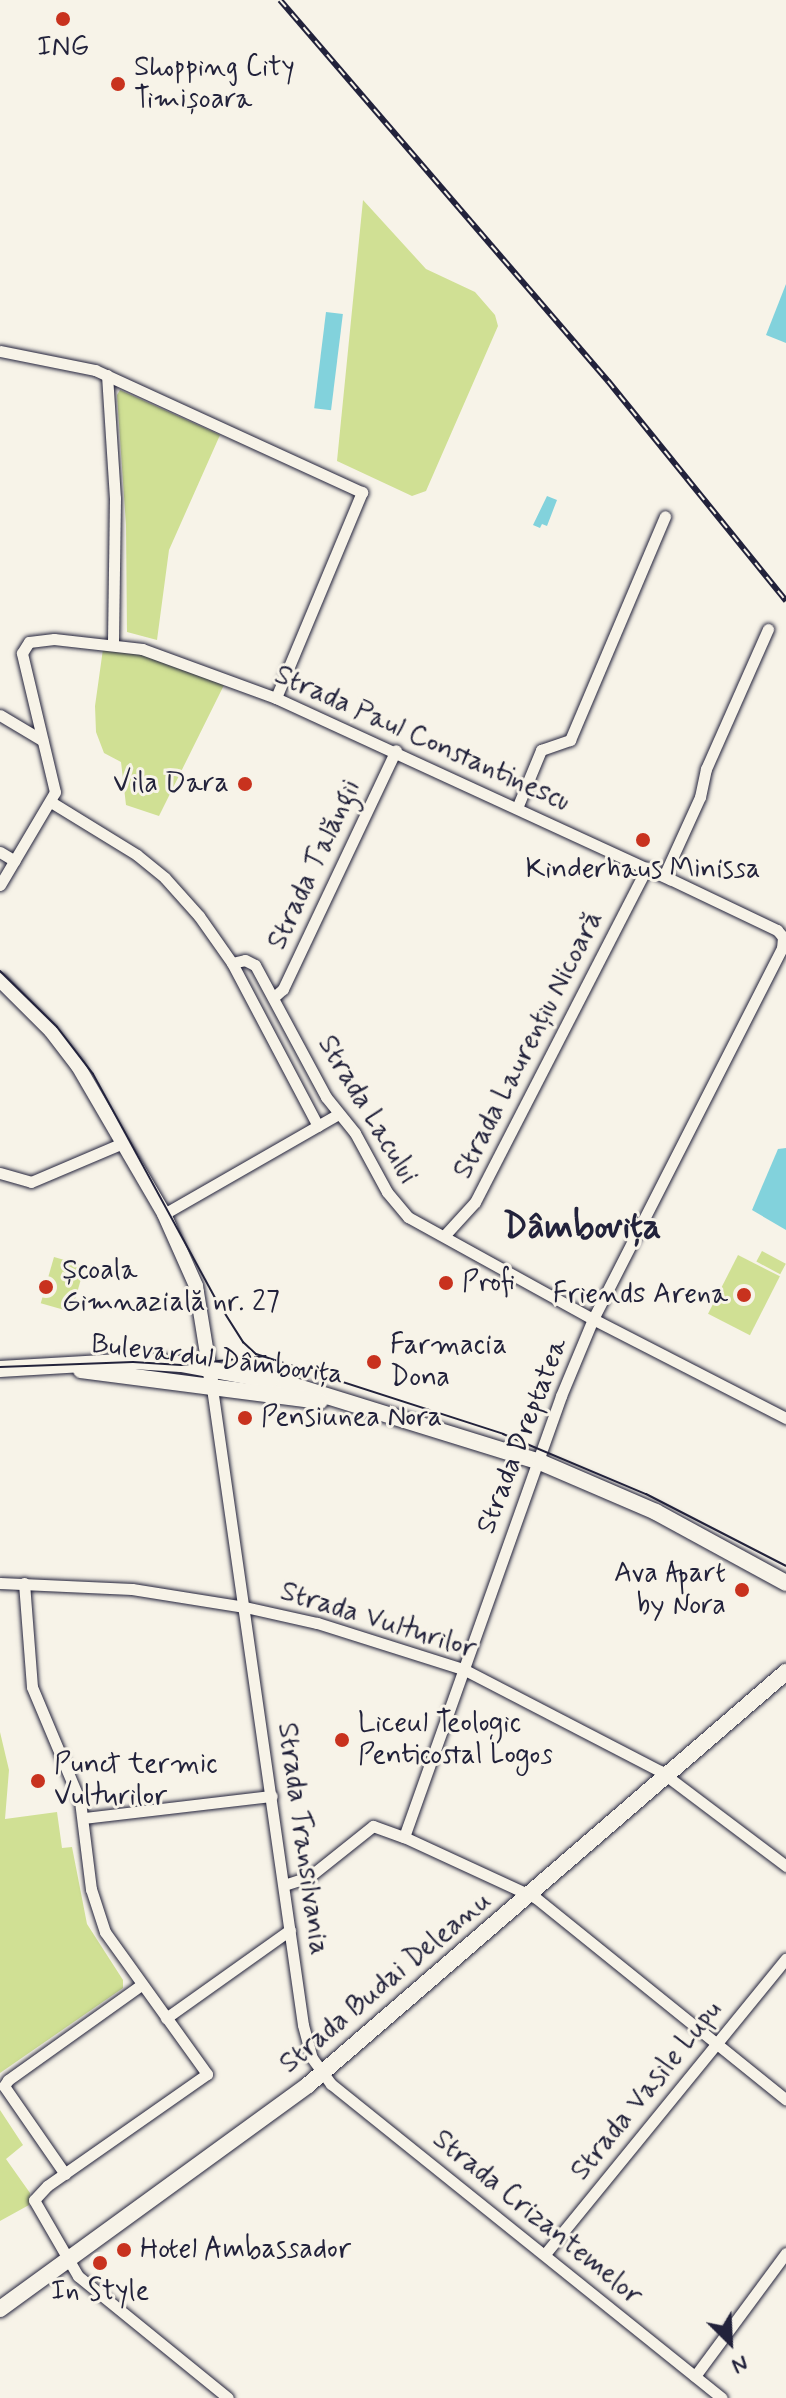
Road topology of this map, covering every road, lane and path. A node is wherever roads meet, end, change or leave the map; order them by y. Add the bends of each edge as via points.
1 (0, 351) edge
2 (107, 375) junction
3 (665, 516) dead end
4 (768, 629) dead end
5 (113, 643) junction
6 (276, 698) junction
7 (0, 715) edge
8 (42, 740) junction
9 (400, 752) junction
10 (51, 802) junction
11 (517, 808) junction
12 (0, 852) edge
13 (15, 861) junction
14 (647, 868) junction
15 (664, 876) junction
16 (0, 885) edge
17 (783, 937) joint
18 (232, 963) junction
19 (0, 980) edge
20 (274, 997) junction
21 (337, 1115) junction
22 (318, 1126) junction
23 (123, 1143) junction
24 (0, 1173) edge
25 (164, 1214) junction
26 (444, 1236) junction
27 (593, 1319) junction
28 (65, 1367) junction
29 (0, 1369) edge
30 (210, 1370) junction
31 (212, 1388) junction
32 (361, 1405) junction
33 (786, 1418) edge
34 (540, 1462) junction
35 (0, 1583) edge
36 (24, 1583) junction
37 (786, 1583) edge
38 (245, 1607) junction
39 (463, 1669) junction
40 (786, 1672) edge
41 (668, 1776) junction
42 (272, 1796) junction
43 (84, 1818) junction
44 (404, 1837) junction
45 (786, 1866) edge
46 (284, 1885) junction
47 (530, 1894) junction
48 (290, 1930) junction
49 (786, 1959) edge
50 (141, 1985) junction
51 (166, 2018) junction
52 (717, 2043) junction
53 (322, 2074) junction
54 (786, 2100) edge
55 (65, 2174) junction
56 (786, 2253) edge
57 (545, 2254) junction
58 (68, 2259) junction
59 (0, 2309) edge
60 (695, 2376) junction
61 (228, 2398) edge
62 (722, 2398) edge

1 - 2 street
2 - 5 street via 115,498
2 - 6 street via 362,492
3 - 11 street via 570,740 541,750
4 - 15 street
5 - 6 street, Strada Paul Constantinescu
5 - 8 street, Strada Paul Constantinescu via 43,639 25,645 22,660
6 - 9 street, Strada Paul Constantinescu
7 - 8 street
8 - 10 street via 55,783
9 - 11 street, Strada Paul Constantinescu
9 - 20 street, Strada Talăngii via 283,989
10 - 13 street
10 - 18 street, Strada Lacului via 165,878
11 - 14 street, Strada Paul Constantinescu
12 - 13 street
13 - 16 street
14 - 15 street, Strada Paul Constantinescu
14 - 26 street, Strada Laurențiu Nicoară via 475,1202
15 - 17 street, Strada Paul Constantinescu
17 - 27 street, Strada Dreptatea via 782,948
18 - 20 street, Strada Lacului via 250,961
18 - 22 street, Strada Lacului
19 - 23 street via 73,1059
20 - 21 street, Strada Lacului
21 - 22 street
21 - 26 street, Strada Lacului via 355,1133 398,1207
22 - 25 street
23 - 24 street via 31,1182
23 - 25 street
25 - 30 street via 196,1286
26 - 27 street, Strada Lacului
27 - 33 street, Strada Lacului
27 - 34 street, Strada Dreptatea
28 - 29 main road, Bulevardul Dâmbovița
28 - 30 main road, Bulevardul Dâmbovița via 133,1361
28 - 31 main road, Bulevardul Dâmbovița
30 - 31 street
30 - 32 main road, Bulevardul Dâmbovița via 285,1383
31 - 32 main road, Bulevardul Dâmbovița
31 - 38 street, Strada Transilvania
32 - 34 main road, Bulevardul Dâmbovița
34 - 37 main road, Bulevardul Dâmbovița via 656,1512
34 - 39 street, Strada Dreptatea
35 - 36 street, Strada Vulturilor
36 - 38 street, Strada Vulturilor via 132,1589
36 - 43 street via 32,1687
38 - 39 street, Strada Vulturilor via 317,1623
38 - 42 street, Strada Transilvania
39 - 41 street, Strada Vulturilor
39 - 44 street, Strada Dreptatea
40 - 41 main road, Strada Budai Deleanu
41 - 45 street, Strada Vulturilor
41 - 47 main road, Strada Budai Deleanu
42 - 43 street
42 - 46 street, Strada Transilvania
43 - 50 street via 95,1903 105,1932
44 - 46 street via 373,1826 309,1877
44 - 47 street
46 - 48 street, Strada Transilvania
47 - 52 street
47 - 53 main road, Strada Budai Deleanu
48 - 51 street
48 - 53 street, Strada Transilvania via 307,2044
49 - 52 street, Strada Vasile Lupu
50 - 51 street
50 - 55 street via 4,2086
51 - 55 street via 207,2074
52 - 54 street
52 - 57 street, Strada Vasile Lupu
53 - 57 street, Strada Crizantemelor
53 - 58 main road, Strada Budai Deleanu
55 - 58 street via 34,2200
56 - 60 street
57 - 60 street, Strada Crizantemelor
58 - 59 main road, Strada Budai Deleanu
58 - 61 street via 78,2276
60 - 62 street, Strada Crizantemelor

